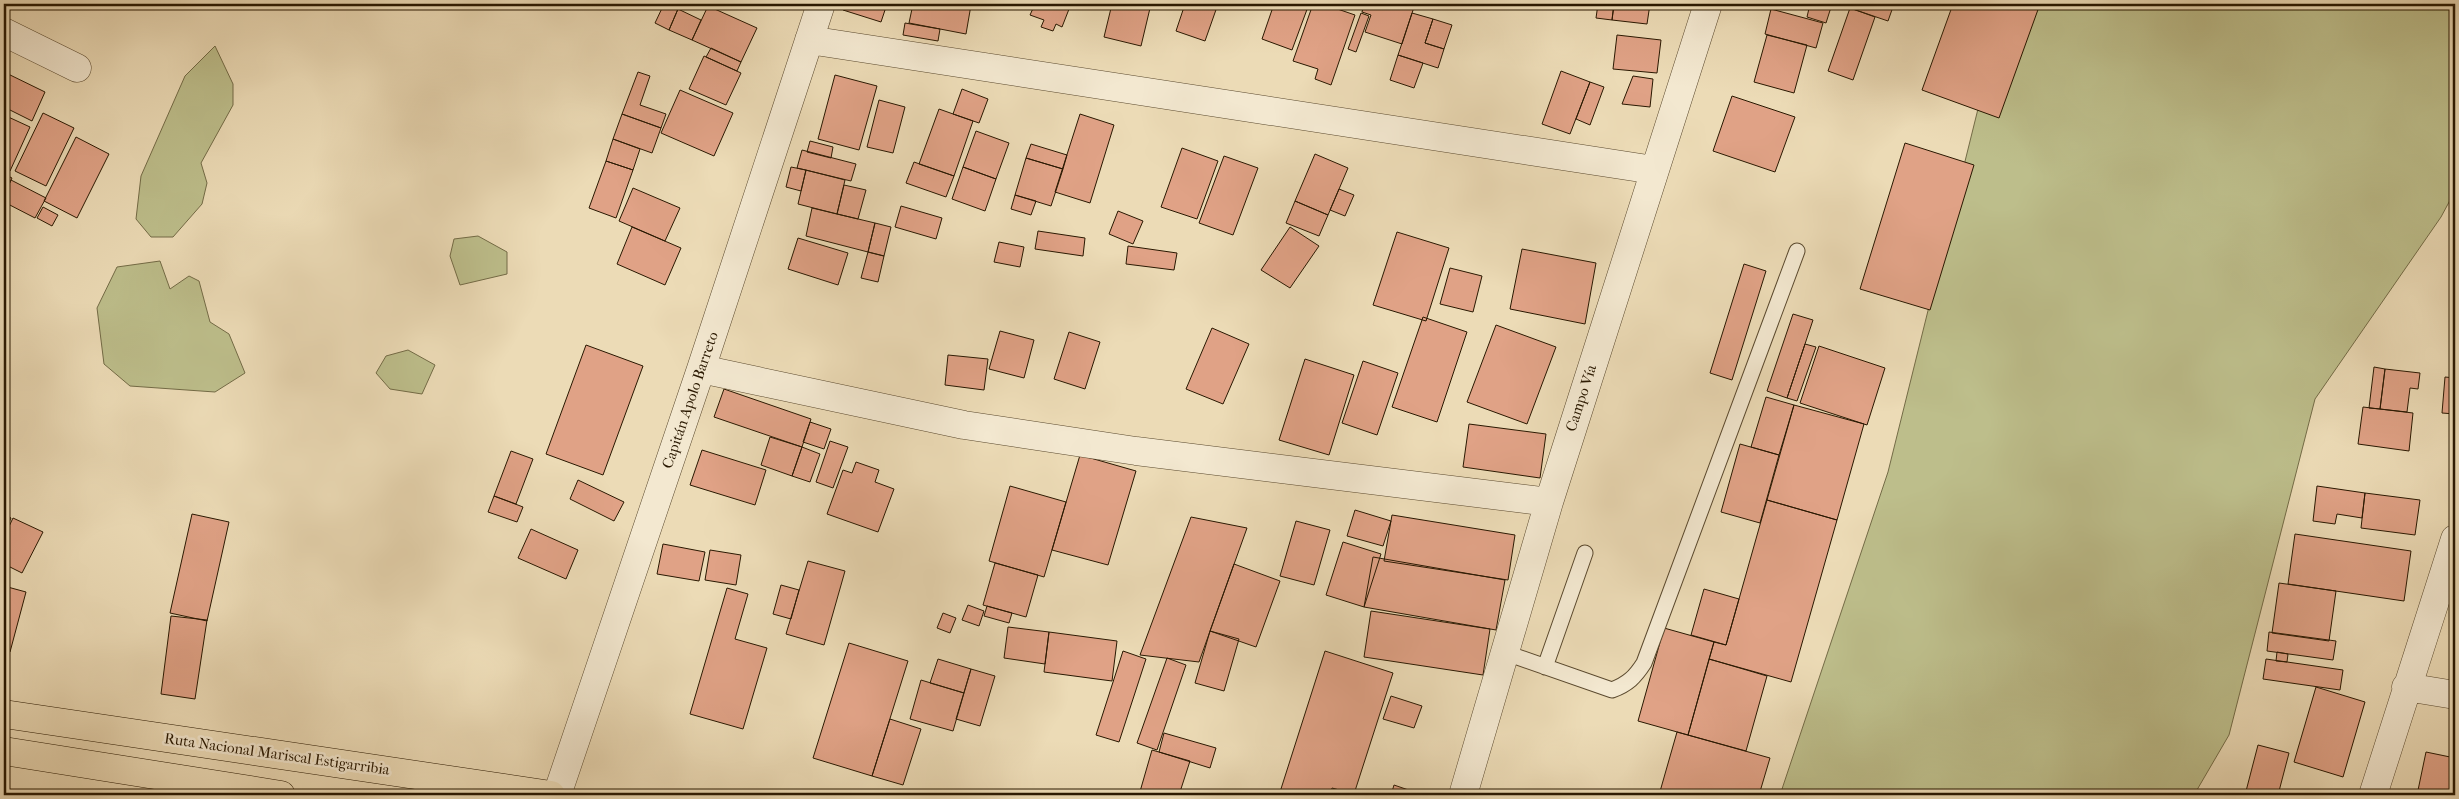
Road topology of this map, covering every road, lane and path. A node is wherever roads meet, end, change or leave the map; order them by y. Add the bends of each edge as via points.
1 (821, 4) edge
2 (1708, 4) edge
3 (4, 32) edge
4 (809, 40) junction
5 (77, 68) dead end
6 (1654, 170) junction
7 (1797, 251) dead end
8 (701, 370) junction
9 (1549, 502) junction
10 (2455, 540) edge
11 (1585, 553) dead end
12 (1506, 653) junction
13 (1545, 667) junction
14 (2406, 688) junction
15 (2455, 695) edge
16 (4, 714) edge
17 (4, 751) edge
18 (281, 795) edge
19 (551, 795) edge
20 (557, 795) edge
21 (1463, 795) edge
22 (2373, 795) edge

1 - 4 street, Capitán Apolo Barreto
2 - 6 street, Campo Vía
3 - 5 street
4 - 6 street
4 - 8 street, Capitán Apolo Barreto
6 - 9 street, Campo Vía
7 - 13 lane via 1644,662 1636,676 1626,685 1612,690
8 - 9 street via 964,425
8 - 20 street, Capitán Apolo Barreto
9 - 12 street, Campo Vía
10 - 14 street
11 - 13 lane
12 - 13 lane
12 - 21 street, Campo Vía
14 - 15 street
14 - 22 street
16 - 19 highway, Ruta Nacional Mariscal Estigarribia
17 - 18 highway

